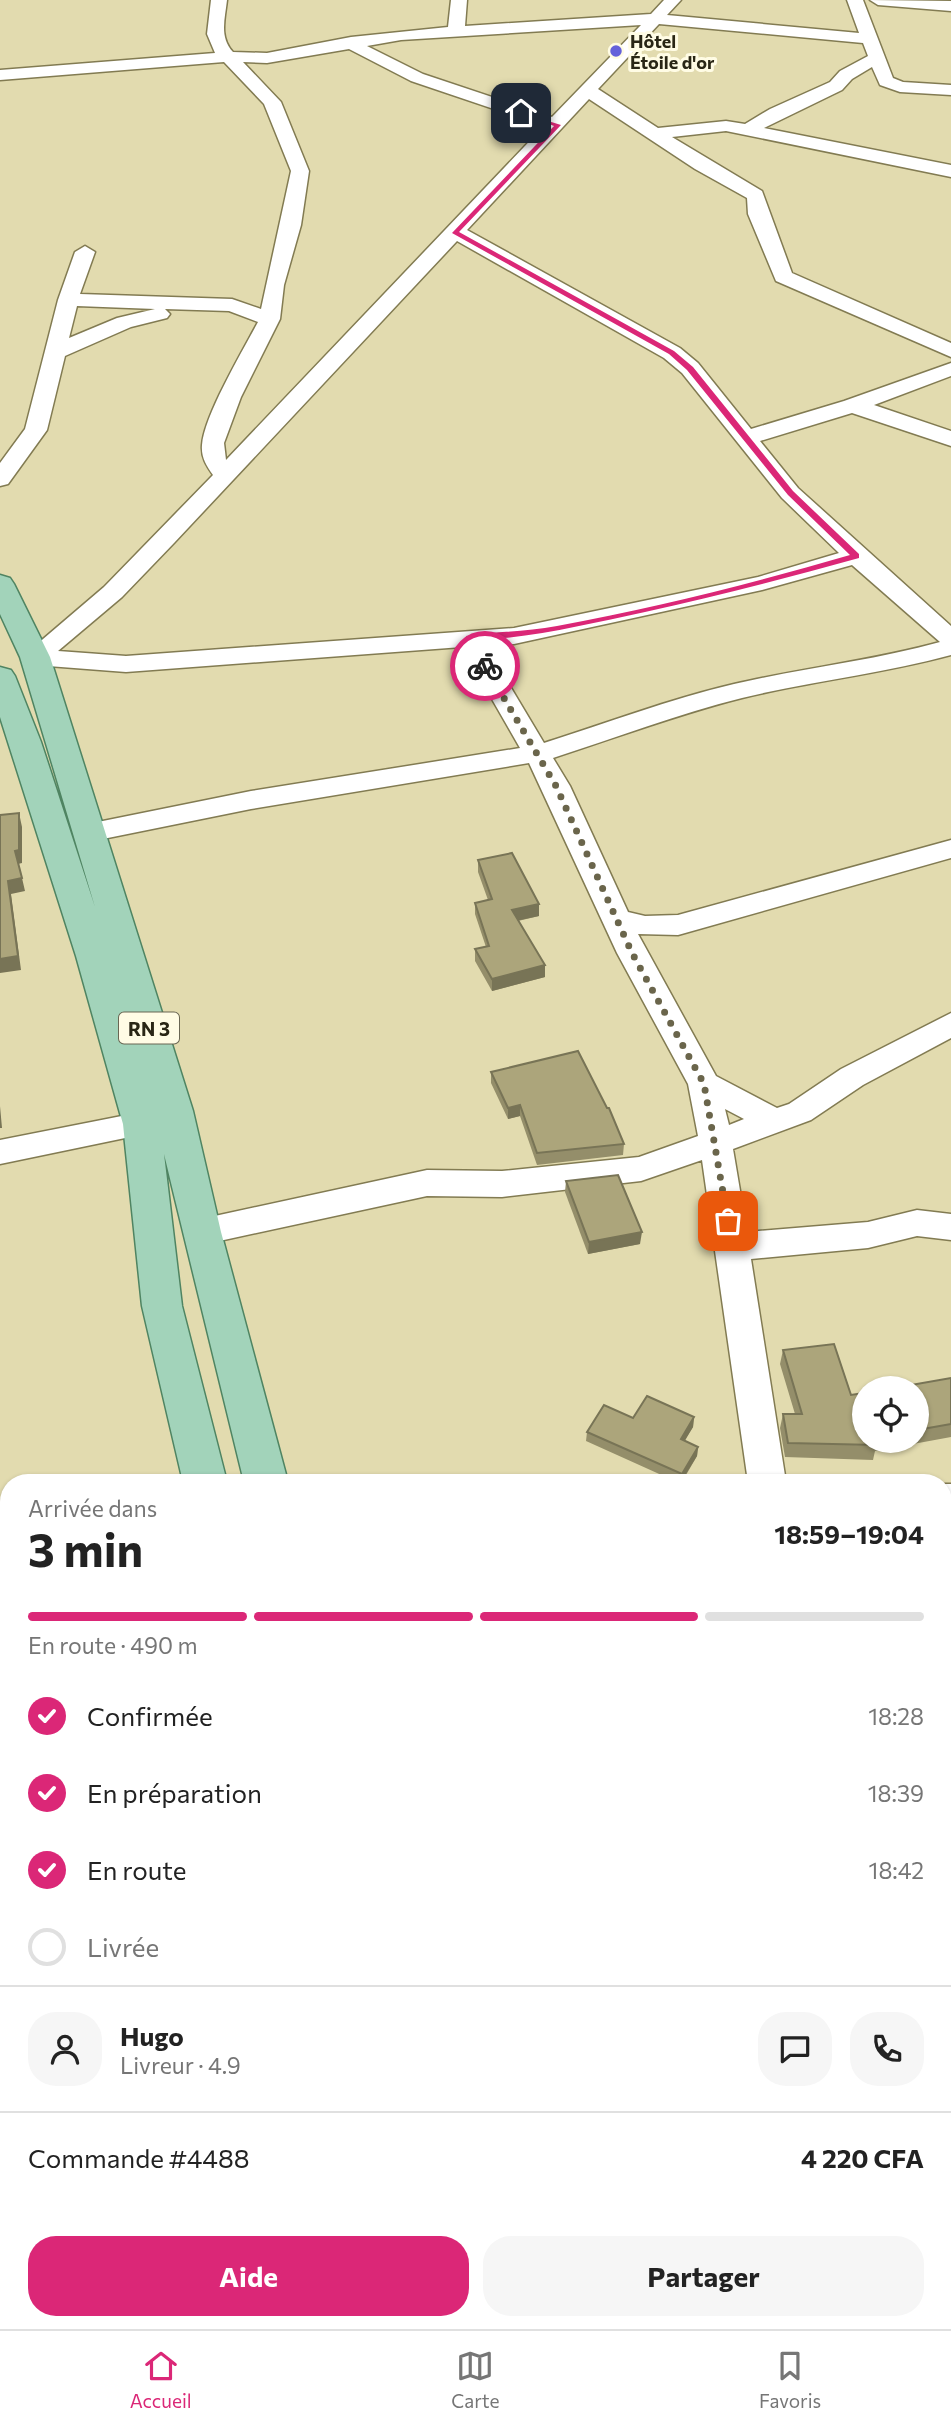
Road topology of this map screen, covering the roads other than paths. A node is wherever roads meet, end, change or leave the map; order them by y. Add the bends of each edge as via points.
1 (459, 0) edge
2 (855, 0) edge
3 (878, 0) edge
4 (219, 1) edge
5 (669, 1) edge
6 (951, 6) edge
7 (653, 19) junction
8 (456, 31) junction
9 (870, 39) junction
10 (351, 43) junction
11 (228, 57) junction
12 (877, 58) junction
13 (0, 75) edge
14 (951, 90) edge
15 (589, 91) junction
16 (558, 125) junction
17 (750, 129) junction
18 (655, 134) junction
19 (951, 171) edge
20 (455, 232) junction
21 (85, 253) dead end
22 (274, 285) junction
23 (68, 300) junction
24 (232, 305) junction
25 (203, 306) junction
26 (270, 319) junction
27 (58, 351) junction
28 (951, 351) edge
29 (951, 369) edge
30 (852, 406) junction
31 (746, 438) junction
32 (951, 439) edge
33 (224, 475) junction
34 (0, 479) edge
35 (856, 556) junction
36 (0, 584) edge
37 (469, 638) junction
38 (951, 639) edge
39 (951, 647) edge
40 (35, 657) junction
41 (0, 676) edge
42 (536, 754) junction
43 (88, 833) junction
44 (951, 849) edge
45 (615, 919) junction
46 (951, 1024) edge
47 (704, 1084) junction
48 (777, 1122) junction
49 (142, 1124) junction
50 (716, 1143) junction
51 (0, 1152) edge
52 (951, 1227) edge
53 (201, 1232) junction
54 (732, 1247) junction
55 (203, 1474) edge
56 (264, 1474) edge
57 (766, 1474) edge

1 - 8 street
2 - 9 street
3 - 6 street
4 - 11 street via 215,34
5 - 7 street
7 - 8 street
7 - 9 street
7 - 15 street
8 - 10 street
9 - 12 street
10 - 11 street via 285,56
10 - 16 street via 369,57 416,76
11 - 13 street
11 - 22 street via 272,102 300,170
12 - 14 street via 884,77 893,85
12 - 17 street via 836,86
15 - 16 street
15 - 18 street
16 - 20 street
17 - 18 street via 726,126
17 - 19 street
18 - 28 street via 755,195 783,276
20 - 31 street via 672,353 690,368
20 - 33 street
21 - 23 street
22 - 24 street
22 - 26 street
23 - 25 street
23 - 27 street
24 - 25 street
24 - 26 street
25 - 27 street via 140,317
26 - 33 street via 230,397 213,443 214,459
27 - 34 street via 36,430
29 - 30 street
30 - 31 street
30 - 32 street
31 - 35 street via 790,493
33 - 40 street via 113,592
35 - 37 street via 762,583 561,628
35 - 38 street
36 - 40 main road, RN 3
37 - 40 street via 126,664
37 - 42 street
39 - 42 street via 734,692
40 - 43 main road, RN 3
41 - 49 main road, RN 3 via 93,956
42 - 43 street via 251,800
42 - 45 street via 556,786
43 - 53 main road, RN 3 via 174,1111
44 - 45 street via 678,925 645,926
45 - 47 street
46 - 48 street
47 - 48 street
47 - 50 street
48 - 50 street
49 - 51 street
49 - 55 main road, RN 3 via 162,1306
50 - 53 street via 641,1169 502,1184 427,1183
50 - 54 street
52 - 54 street via 917,1223 868,1235
53 - 56 main road, RN 3
54 - 57 street

